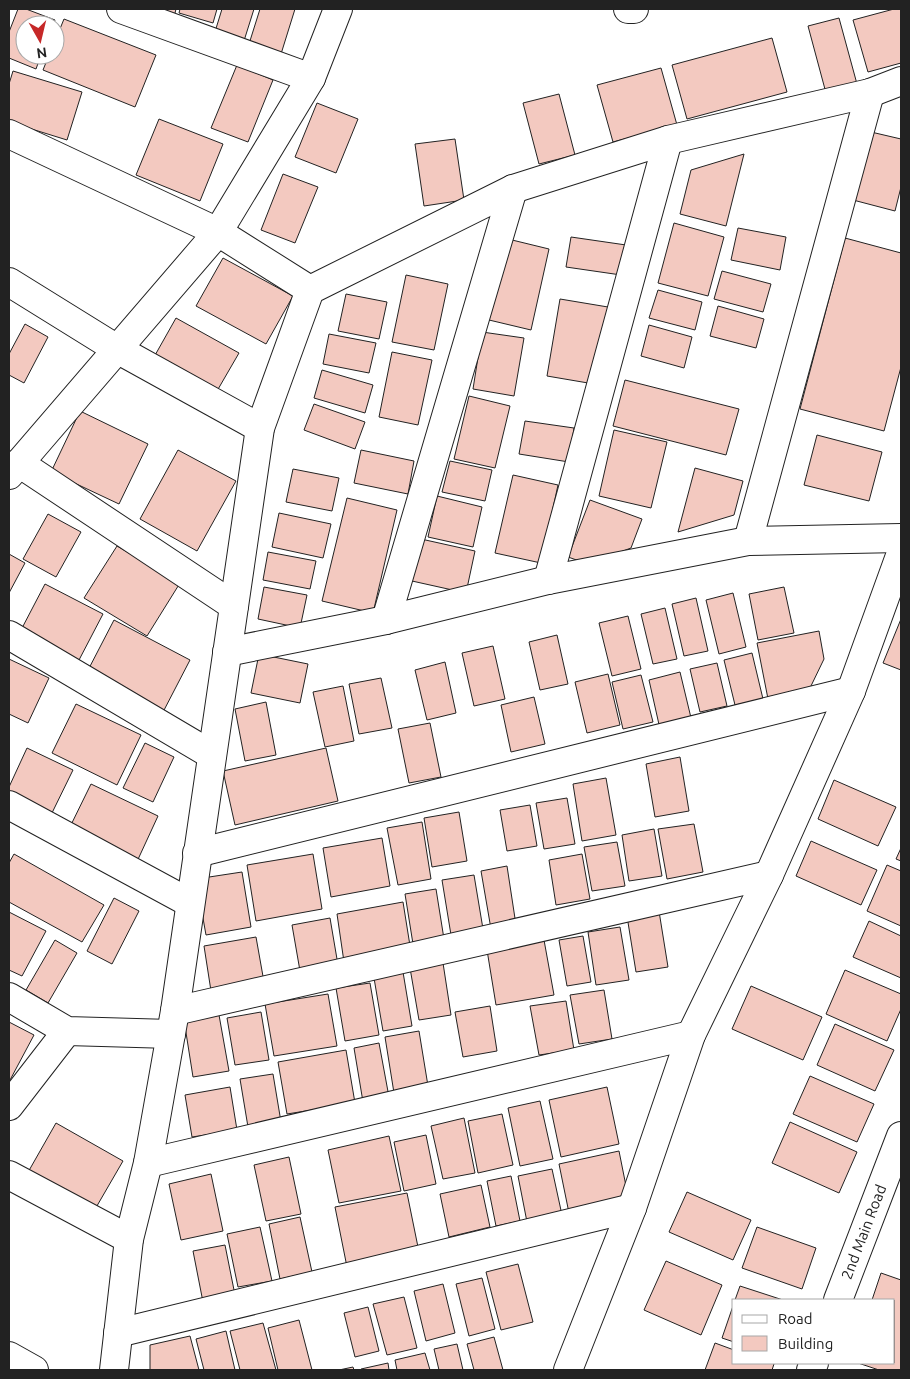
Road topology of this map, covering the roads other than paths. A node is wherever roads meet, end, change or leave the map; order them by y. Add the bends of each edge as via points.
1 (121, 9) edge
2 (338, 9) edge
3 (628, 9) edge
4 (634, 9) edge
5 (311, 78) junction
6 (901, 81) edge
7 (870, 94) junction
8 (9, 134) edge
9 (668, 140) junction
10 (514, 189) junction
11 (218, 232) junction
12 (9, 282) edge
13 (310, 290) junction
14 (117, 349) junction
15 (260, 428) junction
16 (14, 469) edge
17 (901, 538) edge
18 (748, 541) junction
19 (901, 553) edge
20 (548, 580) junction
21 (234, 606) junction
22 (386, 620) junction
23 (9, 635) edge
24 (227, 652) junction
25 (851, 691) junction
26 (212, 755) junction
27 (9, 805) edge
28 (197, 853) junction
29 (769, 875) junction
30 (190, 903) junction
31 (9, 997) edge
32 (173, 1022) junction
33 (67, 1031) junction
34 (691, 1035) junction
35 (9, 1106) edge
36 (901, 1136) edge
37 (148, 1163) junction
38 (9, 1175) edge
39 (632, 1208) junction
40 (129, 1239) junction
41 (838, 1299) edge
42 (118, 1333) junction
43 (9, 1356) edge
44 (34, 1370) edge
45 (114, 1370) edge
46 (568, 1370) edge

1 - 5 street
2 - 5 street
3 - 4 street
5 - 11 street
6 - 7 street
7 - 9 street
7 - 18 street
8 - 11 street
9 - 10 street
9 - 20 street
10 - 13 street
10 - 22 street
11 - 13 street
11 - 14 street
12 - 14 street
13 - 15 street
14 - 15 street
14 - 16 street
15 - 21 street
16 - 21 street
17 - 18 street
18 - 20 street
19 - 25 street
20 - 22 street
21 - 24 street
22 - 24 street
23 - 26 street
24 - 26 street
25 - 28 street
25 - 29 street
26 - 28 street
27 - 30 street
28 - 30 street
29 - 32 street
29 - 34 street
30 - 32 street
31 - 33 street
32 - 33 street
32 - 37 street
33 - 35 street
34 - 37 street
34 - 39 street
36 - 41 street, 2nd Main Road
37 - 40 street
38 - 40 street
39 - 42 street
39 - 46 street
40 - 42 street
42 - 45 street
43 - 44 street

